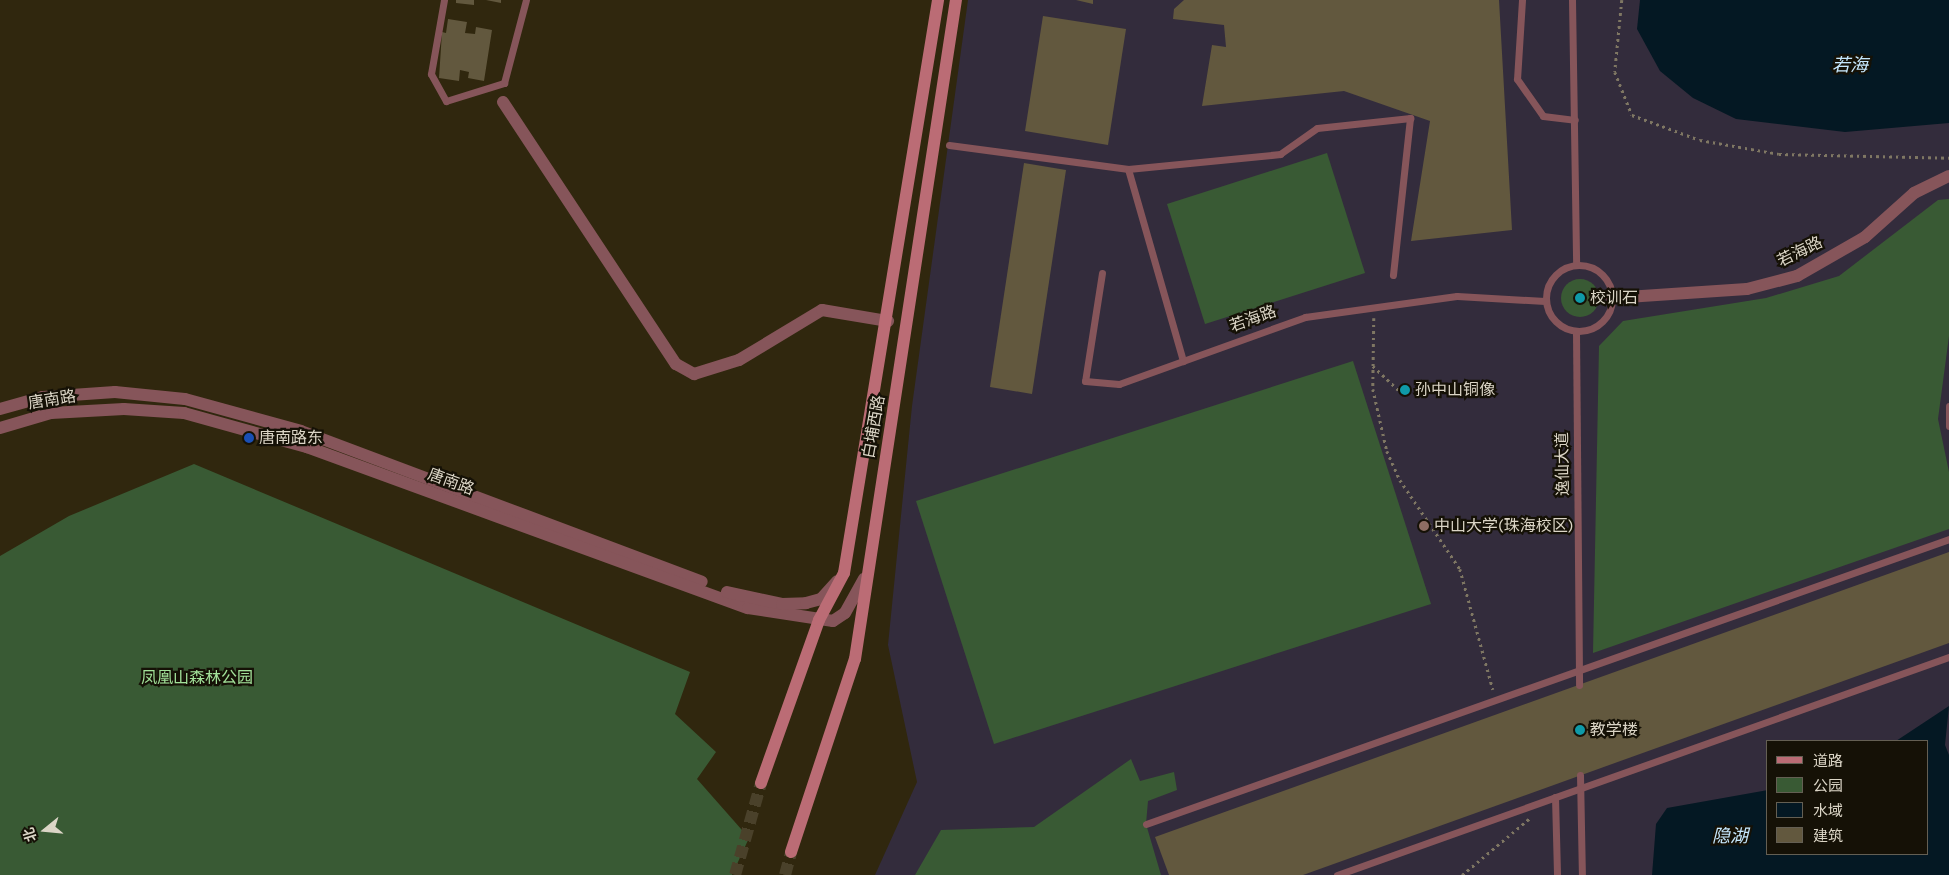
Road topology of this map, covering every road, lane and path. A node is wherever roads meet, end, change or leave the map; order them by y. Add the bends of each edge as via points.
1 (444, 0) edge
2 (526, 0) edge
3 (938, 0) edge
4 (956, 0) edge
5 (1522, 0) edge
6 (1572, 0) edge
7 (1622, 0) edge
8 (503, 102) dead end
9 (1575, 120) junction
10 (949, 145) dead end
11 (1949, 158) edge
12 (1128, 169) junction
13 (1949, 176) edge
14 (1576, 265) junction
15 (1102, 273) dead end
16 (1393, 275) dead end
17 (1612, 298) junction
18 (1545, 300) junction
19 (1374, 304) junction
20 (888, 321) junction
21 (1576, 332) junction
22 (1184, 361) junction
23 (1372, 365) junction
24 (1405, 396) dead end
25 (1949, 406) edge
26 (0, 409) edge
27 (1949, 426) edge
28 (0, 428) edge
29 (1949, 539) edge
30 (844, 573) junction
31 (864, 579) junction
32 (818, 620) junction
33 (1949, 657) edge
34 (1579, 671) junction
35 (1579, 685) dead end
36 (1494, 699) junction
37 (1580, 775) dead end
38 (761, 783) tunnel mouth
39 (1580, 788) junction
40 (1555, 797) junction
41 (1534, 815) dead end
42 (1146, 824) dead end
43 (791, 852) tunnel mouth
44 (1337, 875) edge
45 (1462, 875) edge
46 (1557, 875) edge
47 (1582, 875) edge

1 - 2 lane via 431,74 446,102 504,83
3 - 20 main road, 白埔西路
4 - 31 main road, 白埔西路
5 - 9 lane via 1518,79 1543,116
6 - 9 lane
7 - 11 path via 1615,72 1632,115 1700,140 1779,154
8 - 20 street via 676,364 694,374 738,360 822,310
9 - 14 lane
10 - 12 lane
12 - 16 lane via 1280,154 1317,128 1410,118
12 - 22 lane
13 - 17 street, 若海路 via 1914,193 1865,237 1796,276 1747,290
14 - 17 lane via 1601,274
14 - 18 lane via 1557,273
15 - 22 lane, 若海路 via 1085,381 1119,384
17 - 21 lane via 1605,319 1586,331
18 - 19 lane, 若海路 via 1457,296
18 - 21 lane via 1552,318
19 - 22 lane, 若海路 via 1305,317
19 - 23 path
20 - 30 main road, 白埔西路
21 - 34 lane, 逸仙大道
23 - 24 path
23 - 36 path via 1387,451 1400,480 1460,569
25 - 27 lane
26 - 30 street, 唐南路 via 43,396 106,392 185,398 301,431 740,597 782,604 821,599
28 - 32 street, 唐南路 via 51,413 124,409 184,413 307,447 748,608
29 - 34 lane
30 - 32 main road, 白埔西路
31 - 32 street, 唐南路 via 845,613 833,621
31 - 43 main road, 白埔西路 via 855,659
32 - 38 main road, 白埔西路
33 - 39 lane
34 - 35 lane, 逸仙大道
34 - 36 lane
36 - 42 lane
37 - 39 lane
39 - 40 lane
39 - 47 lane
40 - 44 lane
40 - 46 lane
41 - 45 path

